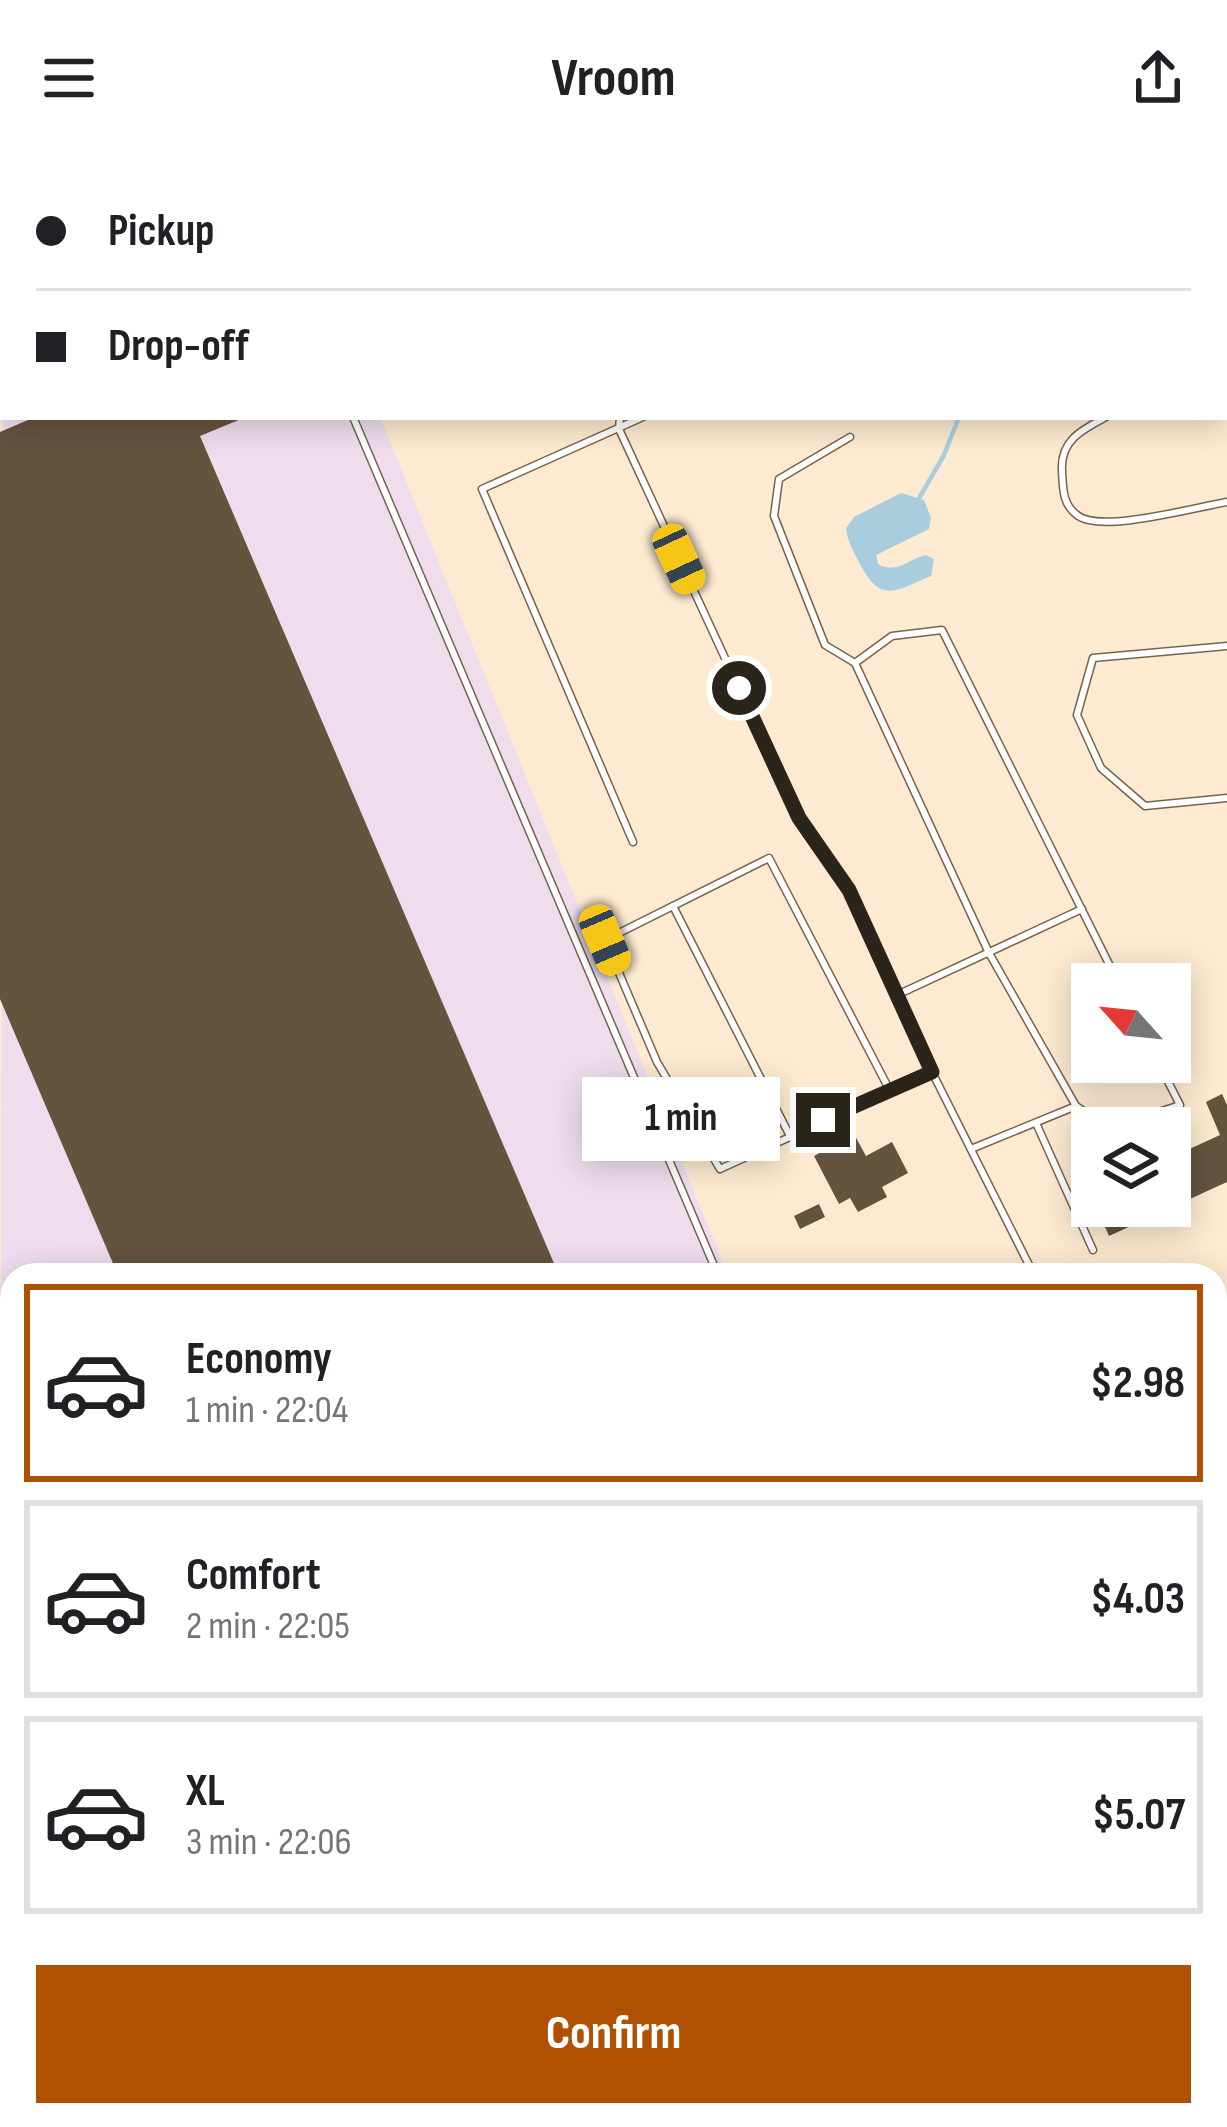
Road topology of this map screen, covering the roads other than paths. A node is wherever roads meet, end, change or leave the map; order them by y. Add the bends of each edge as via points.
1 (353, 420) edge
2 (620, 420) edge
3 (637, 420) edge
4 (1101, 420) edge
5 (619, 429) junction
6 (850, 437) dead end
7 (1227, 502) edge
8 (1227, 646) edge
9 (855, 663) junction
10 (1227, 798) edge
11 (633, 842) dead end
12 (673, 906) junction
13 (1082, 909) junction
14 (989, 953) junction
15 (1109, 963) edge
16 (897, 995) junction
17 (932, 1072) junction
18 (1169, 1083) edge
19 (889, 1089) junction
20 (1076, 1106) junction
21 (1036, 1123) junction
22 (790, 1136) junction
23 (971, 1149) junction
24 (1093, 1250) dead end
25 (713, 1263) edge
26 (1028, 1263) edge

1 - 25 lane
2 - 5 lane
3 - 5 lane
4 - 7 lane via 1071,437 1061,460 1064,498 1077,516 1100,524
5 - 11 lane via 482,489
5 - 16 lane via 799,818 849,890
6 - 9 lane via 779,479 774,516 825,645
8 - 10 lane via 1093,658 1077,715 1100,768 1145,806
9 - 13 lane via 892,636 942,630
9 - 14 lane
12 - 19 lane via 769,858
12 - 22 lane
12 - 22 lane via 605,940 657,1062 720,1169
13 - 14 lane
13 - 15 lane
14 - 16 lane
14 - 20 lane
16 - 17 lane
17 - 19 lane
17 - 23 lane
18 - 20 lane via 1180,1105 1110,1128
19 - 22 lane
20 - 21 lane
21 - 23 lane
21 - 24 lane
23 - 26 lane

